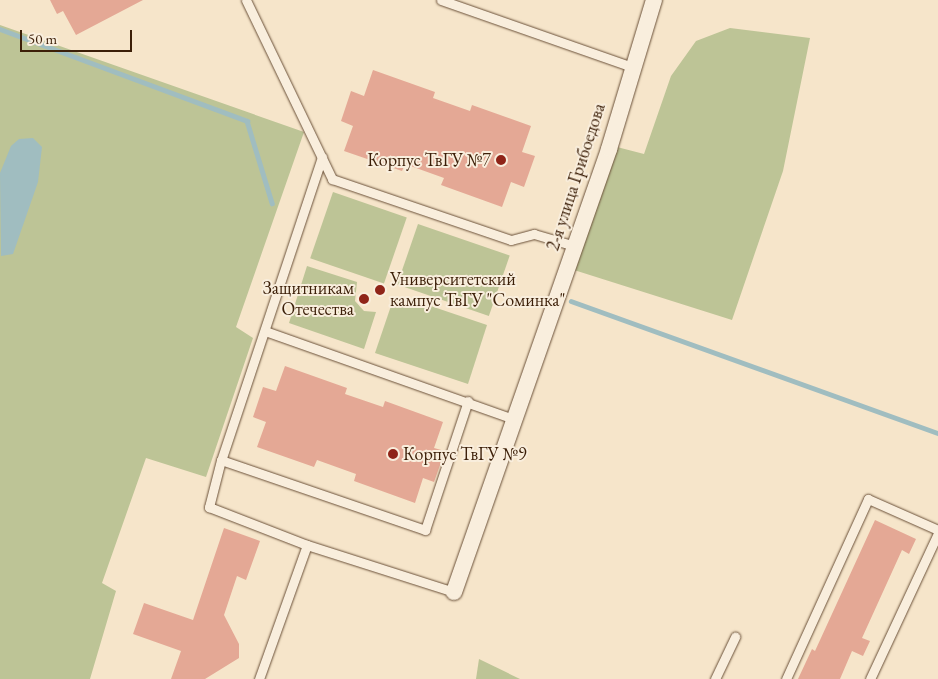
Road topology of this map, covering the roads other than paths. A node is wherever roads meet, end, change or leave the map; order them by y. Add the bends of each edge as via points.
1 (246, 0) edge
2 (441, 0) edge
3 (654, 0) edge
4 (632, 67) junction
5 (322, 157) junction
6 (574, 246) junction
7 (265, 331) junction
8 (468, 401) junction
9 (514, 419) junction
10 (221, 460) junction
11 (938, 532) edge
12 (307, 545) junction
13 (454, 592) joint
14 (735, 637) dead end
15 (259, 679) edge
16 (716, 679) edge
17 (786, 679) edge
18 (870, 679) edge

1 - 5 lane
2 - 4 lane
3 - 4 street, 2-я улица Грибоедова
4 - 6 street, 2-я улица Грибоедова
5 - 6 lane via 332,179 340,182 511,240 534,234
5 - 7 lane
6 - 9 street, 2-я улица Грибоедова
7 - 8 lane
7 - 10 lane
8 - 9 lane
8 - 10 lane via 425,530
9 - 13 street, 2-я улица Грибоедова
10 - 12 lane via 209,507
11 - 17 lane via 868,499
11 - 18 lane
12 - 13 lane
12 - 15 lane
14 - 16 lane

